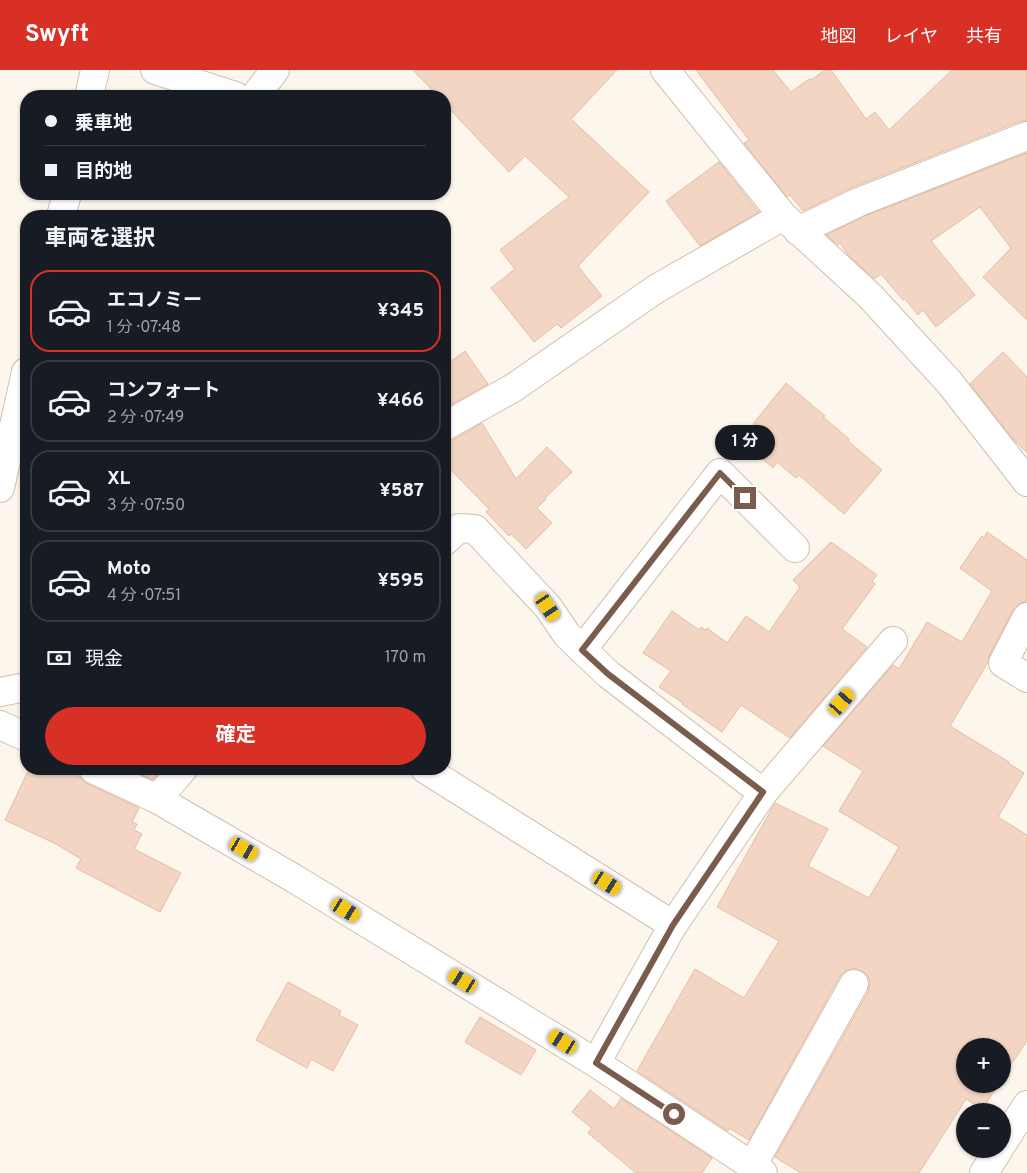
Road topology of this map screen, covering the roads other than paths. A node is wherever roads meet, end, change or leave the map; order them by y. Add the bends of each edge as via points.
1 (95, 70) edge
2 (155, 70) edge
3 (275, 70) edge
4 (665, 70) edge
5 (90, 90) edge
6 (217, 90) edge
7 (260, 90) edge
8 (1027, 136) edge
9 (790, 224) junction
10 (20, 399) edge
11 (451, 423) edge
12 (1027, 482) edge
13 (0, 488) edge
14 (451, 535) edge
15 (795, 548) dead end
16 (1027, 617) edge
17 (894, 641) dead end
18 (582, 650) junction
19 (1027, 678) edge
20 (20, 687) edge
21 (0, 692) edge
22 (0, 725) edge
23 (20, 734) edge
24 (106, 775) edge
25 (178, 775) edge
26 (435, 775) edge
27 (763, 792) junction
28 (158, 799) junction
29 (673, 925) junction
30 (854, 984) dead end
31 (596, 1063) junction
32 (1027, 1105) edge
33 (1011, 1130) edge
34 (993, 1158) edge
35 (758, 1170) edge
36 (984, 1173) edge

1 - 5 street
2 - 6 street
3 - 7 street
4 - 9 street
8 - 9 street via 859,202
9 - 11 street via 656,289 513,388
9 - 12 street via 870,296 950,382
10 - 13 street
14 - 18 street via 458,528 474,529 548,607
15 - 18 street via 720,473
16 - 19 street via 1003,663
17 - 27 street
18 - 27 street via 608,674
20 - 21 street
22 - 23 street
24 - 28 street
25 - 28 street
26 - 29 street
27 - 29 street
28 - 31 street via 296,879
29 - 31 street
30 - 35 street
31 - 35 street
32 - 33 street
34 - 36 street

